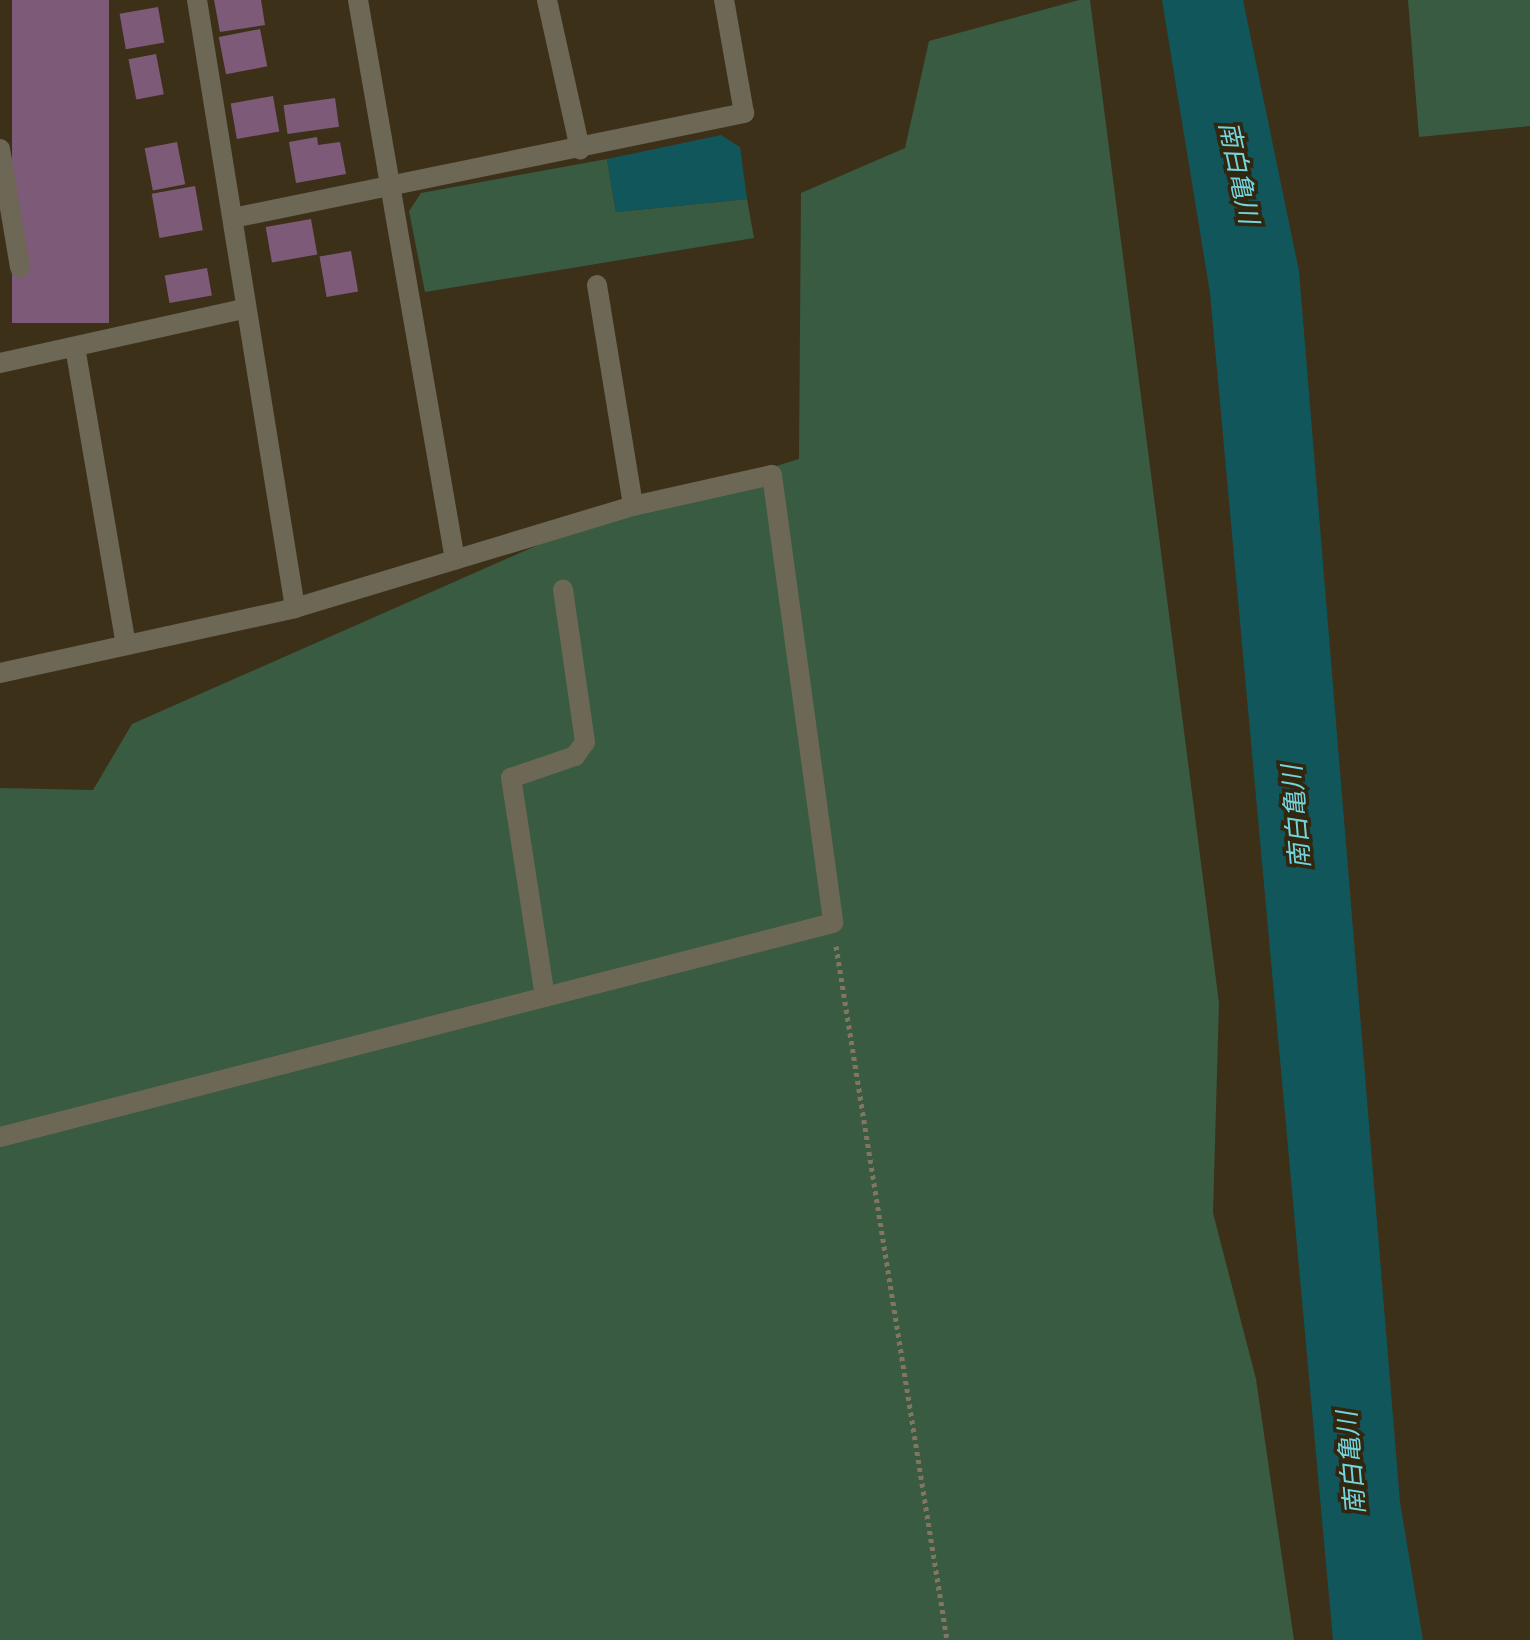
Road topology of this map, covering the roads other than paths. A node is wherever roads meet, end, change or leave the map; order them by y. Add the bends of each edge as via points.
1 (197, 0) edge
2 (358, 0) edge
3 (547, 0) edge
4 (724, 0) edge
5 (0, 149) edge
6 (580, 149) junction
7 (390, 190) junction
8 (233, 218) junction
9 (20, 267) dead end
10 (597, 285) dead end
11 (243, 309) junction
12 (75, 347) junction
13 (0, 363) edge
14 (633, 506) junction
15 (455, 560) junction
16 (563, 590) dead end
17 (295, 608) junction
18 (126, 645) junction
19 (0, 673) edge
20 (545, 997) junction
21 (0, 1137) edge

1 - 8 street
2 - 7 street
3 - 6 street
4 - 6 street via 744,113
5 - 9 street
6 - 7 street
7 - 8 street
7 - 15 street
8 - 11 street
10 - 14 street
11 - 12 street
11 - 17 street
12 - 13 street
12 - 18 street
14 - 15 street
14 - 20 street via 772,475 833,923
15 - 17 street
16 - 20 street via 585,742 575,756 511,778
17 - 18 street
18 - 19 street
20 - 21 street

